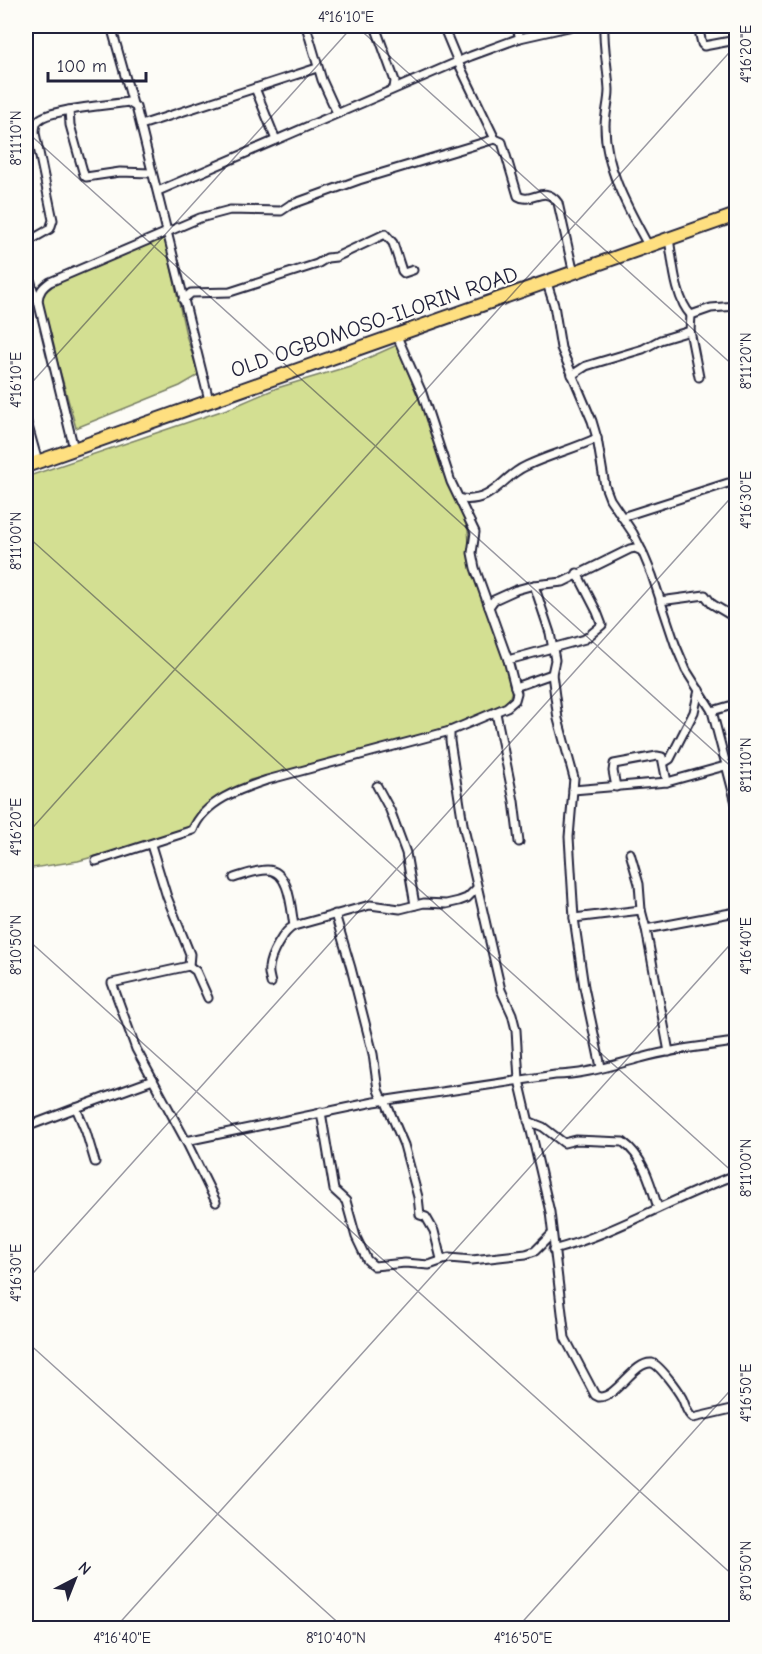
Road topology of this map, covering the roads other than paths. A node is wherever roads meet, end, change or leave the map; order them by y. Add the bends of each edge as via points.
1 (111, 26) edge
2 (306, 26) edge
3 (375, 26) edge
4 (443, 26) edge
5 (516, 26) edge
6 (573, 26) edge
7 (604, 26) edge
8 (698, 26) edge
9 (520, 38) junction
10 (736, 40) edge
11 (458, 62) junction
12 (317, 68) junction
13 (255, 88) junction
14 (394, 88) junction
15 (133, 104) junction
16 (69, 110) junction
17 (338, 113) junction
18 (141, 124) junction
19 (495, 139) junction
20 (276, 140) junction
21 (152, 173) junction
22 (158, 191) junction
23 (736, 215) edge
24 (167, 233) junction
25 (28, 239) edge
26 (669, 239) junction
27 (649, 246) junction
28 (413, 270) dead end
29 (574, 274) junction
30 (547, 283) junction
31 (183, 300) junction
32 (38, 301) junction
33 (736, 306) edge
34 (691, 315) junction
35 (690, 331) junction
36 (396, 334) junction
37 (572, 375) junction
38 (699, 377) dead end
39 (209, 400) junction
40 (26, 419) edge
41 (597, 438) junction
42 (74, 449) junction
43 (32, 464) edge
44 (728, 483) dead end
45 (461, 500) junction
46 (622, 517) junction
47 (642, 551) junction
48 (577, 573) junction
49 (534, 585) junction
50 (660, 601) junction
51 (489, 607) junction
52 (732, 616) dead end
53 (552, 647) junction
54 (508, 660) junction
55 (552, 674) junction
56 (515, 687) junction
57 (699, 690) junction
58 (736, 704) edge
59 (712, 711) junction
60 (496, 713) junction
61 (450, 731) junction
62 (665, 762) junction
63 (736, 763) edge
64 (725, 765) junction
65 (667, 782) junction
66 (377, 786) dead end
67 (616, 787) junction
68 (573, 790) junction
69 (736, 803) edge
70 (519, 842) dead end
71 (151, 845) junction
72 (630, 853) dead end
73 (96, 861) dead end
74 (234, 878) dead end
75 (477, 888) junction
76 (415, 905) junction
77 (641, 910) junction
78 (736, 912) edge
79 (335, 914) junction
80 (574, 918) junction
81 (294, 926) junction
82 (646, 929) junction
83 (189, 966) junction
84 (271, 983) dead end
85 (208, 998) dead end
86 (736, 1042) edge
87 (669, 1052) junction
88 (601, 1067) junction
89 (153, 1080) junction
90 (519, 1080) junction
91 (385, 1100) junction
92 (76, 1108) junction
93 (321, 1112) junction
94 (528, 1120) junction
95 (26, 1127) edge
96 (186, 1141) junction
97 (95, 1162) dead end
98 (736, 1175) edge
99 (216, 1202) dead end
100 (658, 1208) junction
101 (552, 1234) junction
102 (553, 1250) junction
103 (441, 1259) junction
104 (736, 1408) edge

1 - 15 street
2 - 12 street
3 - 14 street
4 - 11 street
5 - 9 street
6 - 9 street
7 - 27 street via 609,100 607,148 626,205
8 - 10 street via 704,46
9 - 11 street
11 - 14 street
11 - 19 street
12 - 13 street
12 - 17 street
13 - 18 street
13 - 20 street
14 - 17 street
15 - 16 street
15 - 18 street
16 - 21 street via 86,177
16 - 25 street via 43,117 35,126 54,220 50,229
17 - 20 street
18 - 21 street
19 - 24 street via 359,180 281,211 230,210
19 - 29 street via 502,142 518,196 546,194 558,203
20 - 22 street
21 - 22 street
22 - 24 street
23 - 26 highway, OLD OGBOMOSO-ILORIN ROAD
24 - 31 street
24 - 32 street via 50,282 39,293
25 - 32 street via 26,252
26 - 27 highway, OLD OGBOMOSO-ILORIN ROAD
26 - 34 street via 680,294
27 - 29 highway, OLD OGBOMOSO-ILORIN ROAD
28 - 31 street via 402,271 393,243 385,234 336,257 249,287 224,293 191,293
29 - 30 highway, OLD OGBOMOSO-ILORIN ROAD
30 - 36 highway, OLD OGBOMOSO-ILORIN ROAD
30 - 37 street
31 - 39 street
32 - 42 street
33 - 34 street
34 - 35 street
35 - 37 street via 585,366
35 - 38 street
36 - 39 highway, OLD OGBOMOSO-ILORIN ROAD
36 - 45 street
37 - 41 street
39 - 42 highway, OLD OGBOMOSO-ILORIN ROAD
40 - 43 street
41 - 45 street via 516,471 481,498
41 - 46 street via 605,486
42 - 43 highway, OLD OGBOMOSO-ILORIN ROAD
44 - 46 street
45 - 51 street via 475,532 472,553
46 - 47 street
47 - 48 street via 630,549
47 - 50 street
48 - 49 street via 564,582
48 - 53 street via 602,625 585,639
49 - 51 street via 494,600
49 - 53 street
50 - 52 street via 705,595
50 - 57 street via 686,670
51 - 54 street
53 - 54 street
53 - 55 street
54 - 56 street
55 - 56 street
55 - 68 street via 558,719 572,766
56 - 60 street via 512,703
57 - 59 street
57 - 62 street via 694,712
58 - 59 street
59 - 64 street
60 - 61 street
60 - 70 street
61 - 71 street via 240,789 207,810 194,830
61 - 75 street
62 - 65 street
62 - 67 street via 657,756 614,764
63 - 64 street
64 - 65 street
64 - 69 street
65 - 67 street
66 - 76 street via 406,853
67 - 68 street
68 - 80 street via 569,837
71 - 73 street
71 - 83 street via 190,954
72 - 77 street
74 - 81 street via 263,870 278,873 286,886
75 - 76 street via 459,901
75 - 90 street via 501,990 516,1029
76 - 79 street via 400,909 370,905
77 - 80 street
77 - 82 street
78 - 82 street
79 - 81 street
79 - 91 street via 373,1054 378,1090
80 - 88 street
81 - 84 street via 284,933 271,960
82 - 87 street
83 - 85 street via 196,971
83 - 89 street via 112,983 136,1049
86 - 87 street
87 - 88 street
88 - 90 street via 570,1075
89 - 92 street
89 - 96 street
90 - 91 street
90 - 94 street
91 - 93 street
91 - 103 street via 404,1145 420,1215 426,1217 434,1231
92 - 95 street
92 - 97 street
93 - 96 street
93 - 103 street via 334,1190 347,1204 356,1237 370,1264 429,1265
94 - 100 street via 564,1143 623,1142 644,1168
94 - 101 street
96 - 99 street
98 - 100 street
100 - 102 street via 590,1239
101 - 102 street
101 - 103 street via 535,1251 526,1254
102 - 104 street via 565,1338 595,1395 607,1396 650,1363 662,1370 693,1418

